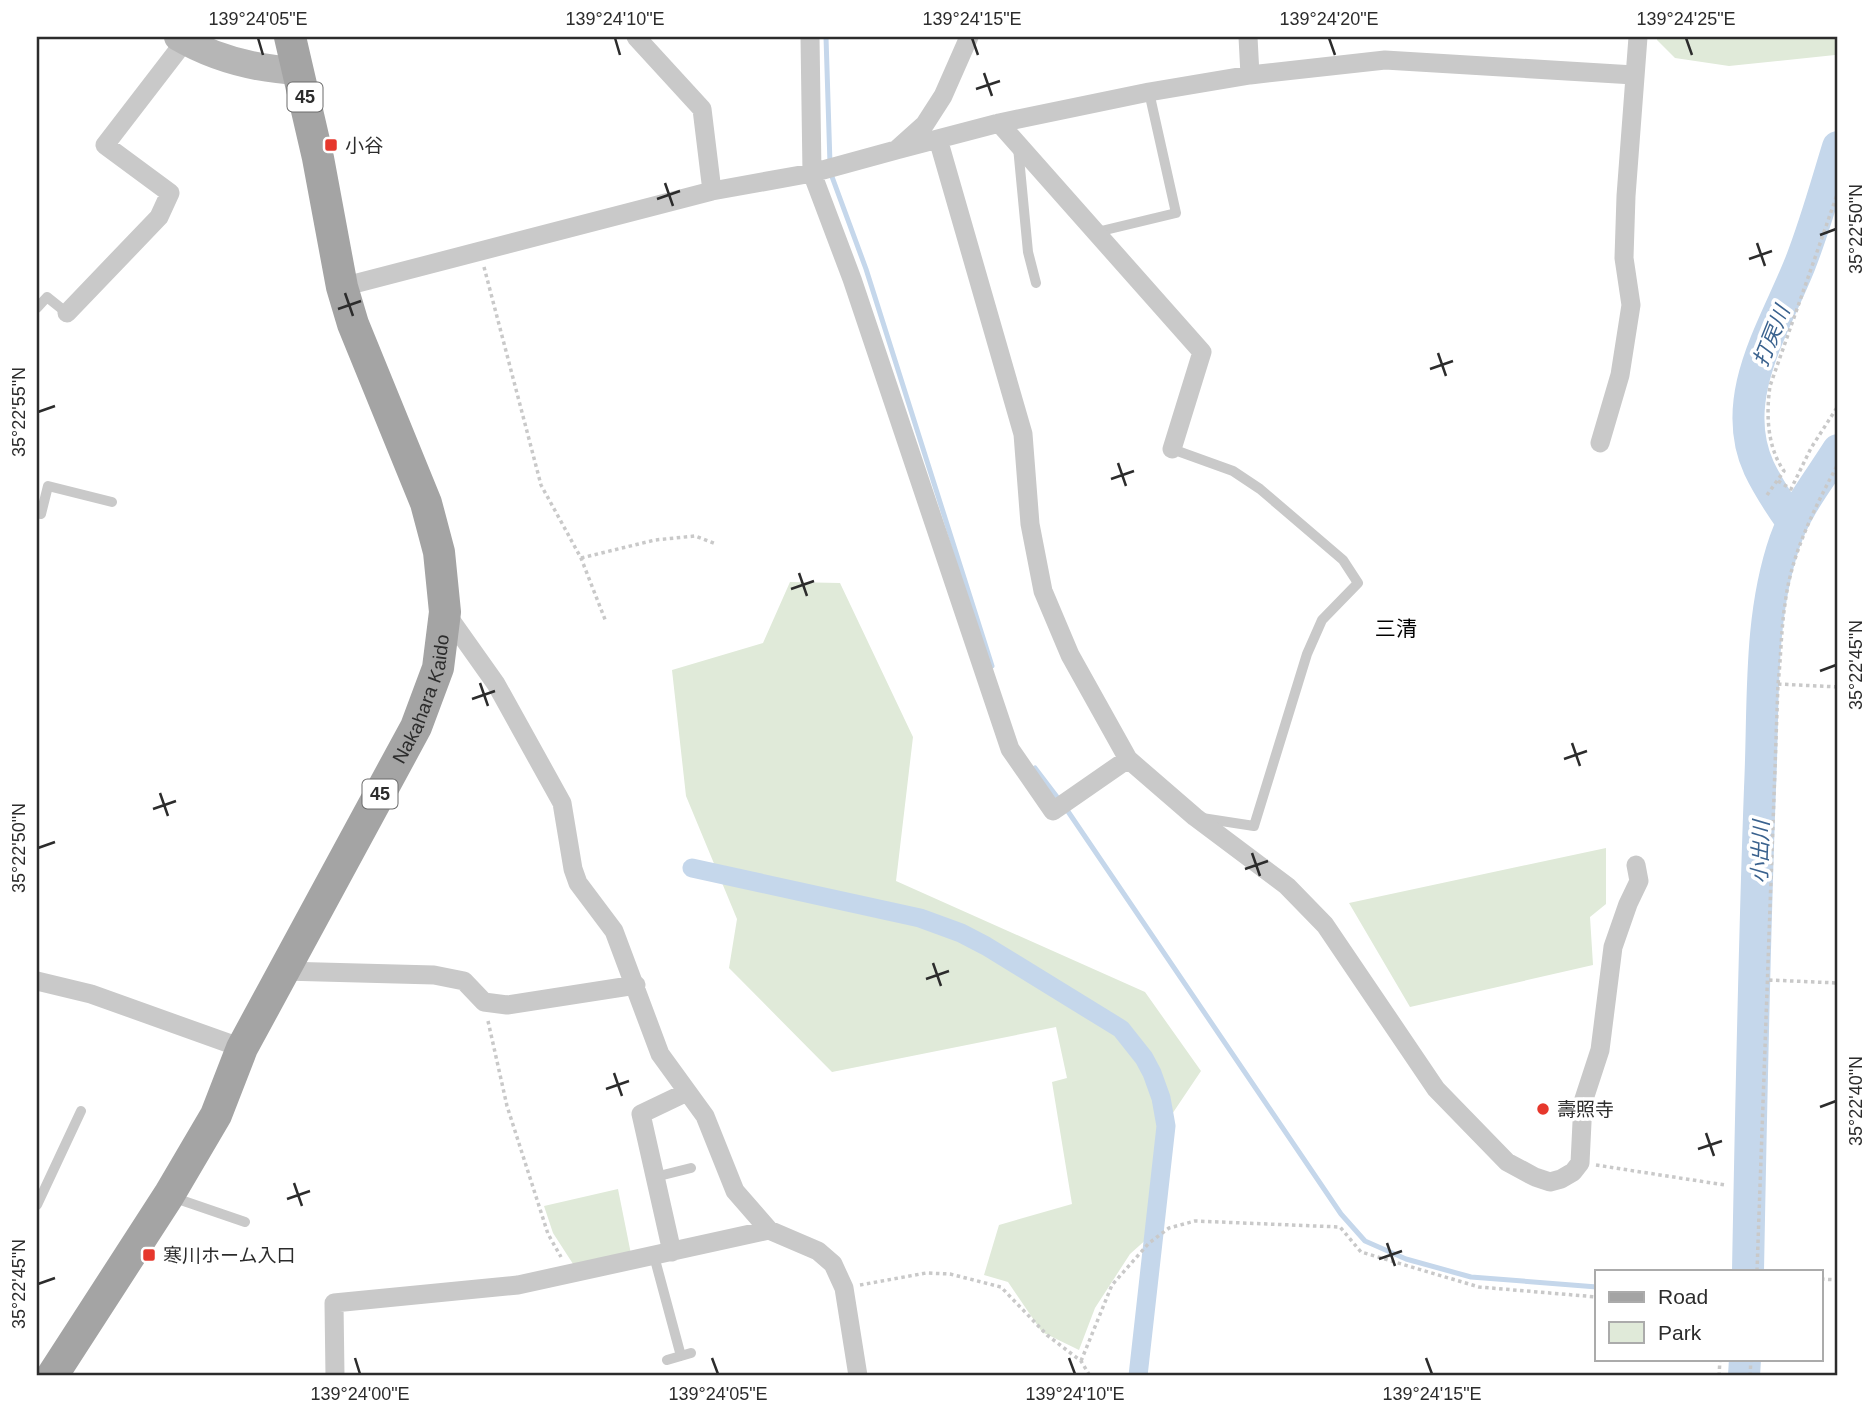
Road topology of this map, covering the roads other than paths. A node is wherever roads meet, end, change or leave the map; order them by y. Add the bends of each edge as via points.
1 (290, 37) edge
2 (636, 37) edge
3 (810, 37) edge
4 (969, 37) edge
5 (1248, 37) edge
6 (1638, 37) edge
7 (181, 39) edge
8 (299, 71) junction
9 (1250, 75) junction
10 (1634, 75) junction
11 (1149, 92) junction
12 (999, 123) junction
13 (938, 139) junction
14 (1018, 147) junction
15 (896, 150) junction
16 (824, 170) junction
17 (712, 191) junction
18 (1097, 232) junction
19 (1036, 283) dead end
20 (342, 287) junction
21 (37, 308) edge
22 (68, 313) joint
23 (1600, 443) dead end
24 (1172, 449) joint
25 (112, 502) dead end
26 (37, 512) edge
27 (445, 612) junction
28 (1128, 759) junction
29 (1195, 817) junction
30 (1636, 865) dead end
31 (283, 971) junction
32 (37, 981) edge
33 (636, 985) junction
34 (242, 1048) junction
35 (687, 1092) junction
36 (81, 1111) dead end
37 (691, 1168) dead end
38 (655, 1177) junction
39 (169, 1195) junction
40 (37, 1205) edge
41 (245, 1222) dead end
42 (769, 1230) junction
43 (663, 1254) junction
44 (667, 1360) dead end
45 (52, 1376) edge
46 (335, 1376) edge
47 (859, 1376) edge

1 - 8 main road, Nakahara Kaido / 45
2 - 17 street via 702,109
3 - 16 street
4 - 15 street via 925,124
5 - 9 street
6 - 10 street
7 - 8 street via 240,62
7 - 22 street via 105,145 170,194 159,217
8 - 20 main road, Nakahara Kaido / 45
9 - 10 street via 1385,60
9 - 11 street
10 - 23 street via 1624,258 1632,305 1620,375
11 - 12 street
11 - 18 lane via 1175,213
12 - 13 street
12 - 14 street
13 - 15 street
13 - 28 street via 1023,434 1030,524 1043,591 1070,655
14 - 18 street
14 - 19 lane via 1028,252
15 - 16 street
16 - 17 street
16 - 28 street via 852,279 1010,749 1053,811
17 - 20 street
18 - 24 street via 1202,352
20 - 27 main road, Nakahara Kaido / 45 via 426,503 439,552
21 - 22 lane via 47,297
24 - 29 lane via 1233,471 1260,489 1343,560 1358,583 1322,620 1307,654 1254,826
25 - 26 lane via 48,486 41,514
27 - 31 main road, Nakahara Kaido / 45 via 439,668 416,727
27 - 33 street via 496,684 562,803 578,883 614,931
28 - 29 street
29 - 30 street via 1287,886 1325,925 1436,1089 1507,1161 1550,1182 1561,1180 1580,1163 1583,1102 1600,1050 1613,947 1639,881
31 - 33 street via 434,975 464,981 484,1002 507,1005
31 - 34 main road, Nakahara Kaido / 45
32 - 34 street via 116,1002
33 - 35 street via 660,1054
34 - 39 main road, Nakahara Kaido / 45 via 216,1115
35 - 38 street via 641,1114
35 - 42 street via 705,1116 735,1191
36 - 40 lane
37 - 38 lane
38 - 43 street
39 - 41 lane
39 - 45 main road, Nakahara Kaido / 45
42 - 43 street
42 - 47 street via 818,1251 833,1264 844,1288
43 - 44 lane via 686,1354
43 - 46 street via 518,1285 334,1303

